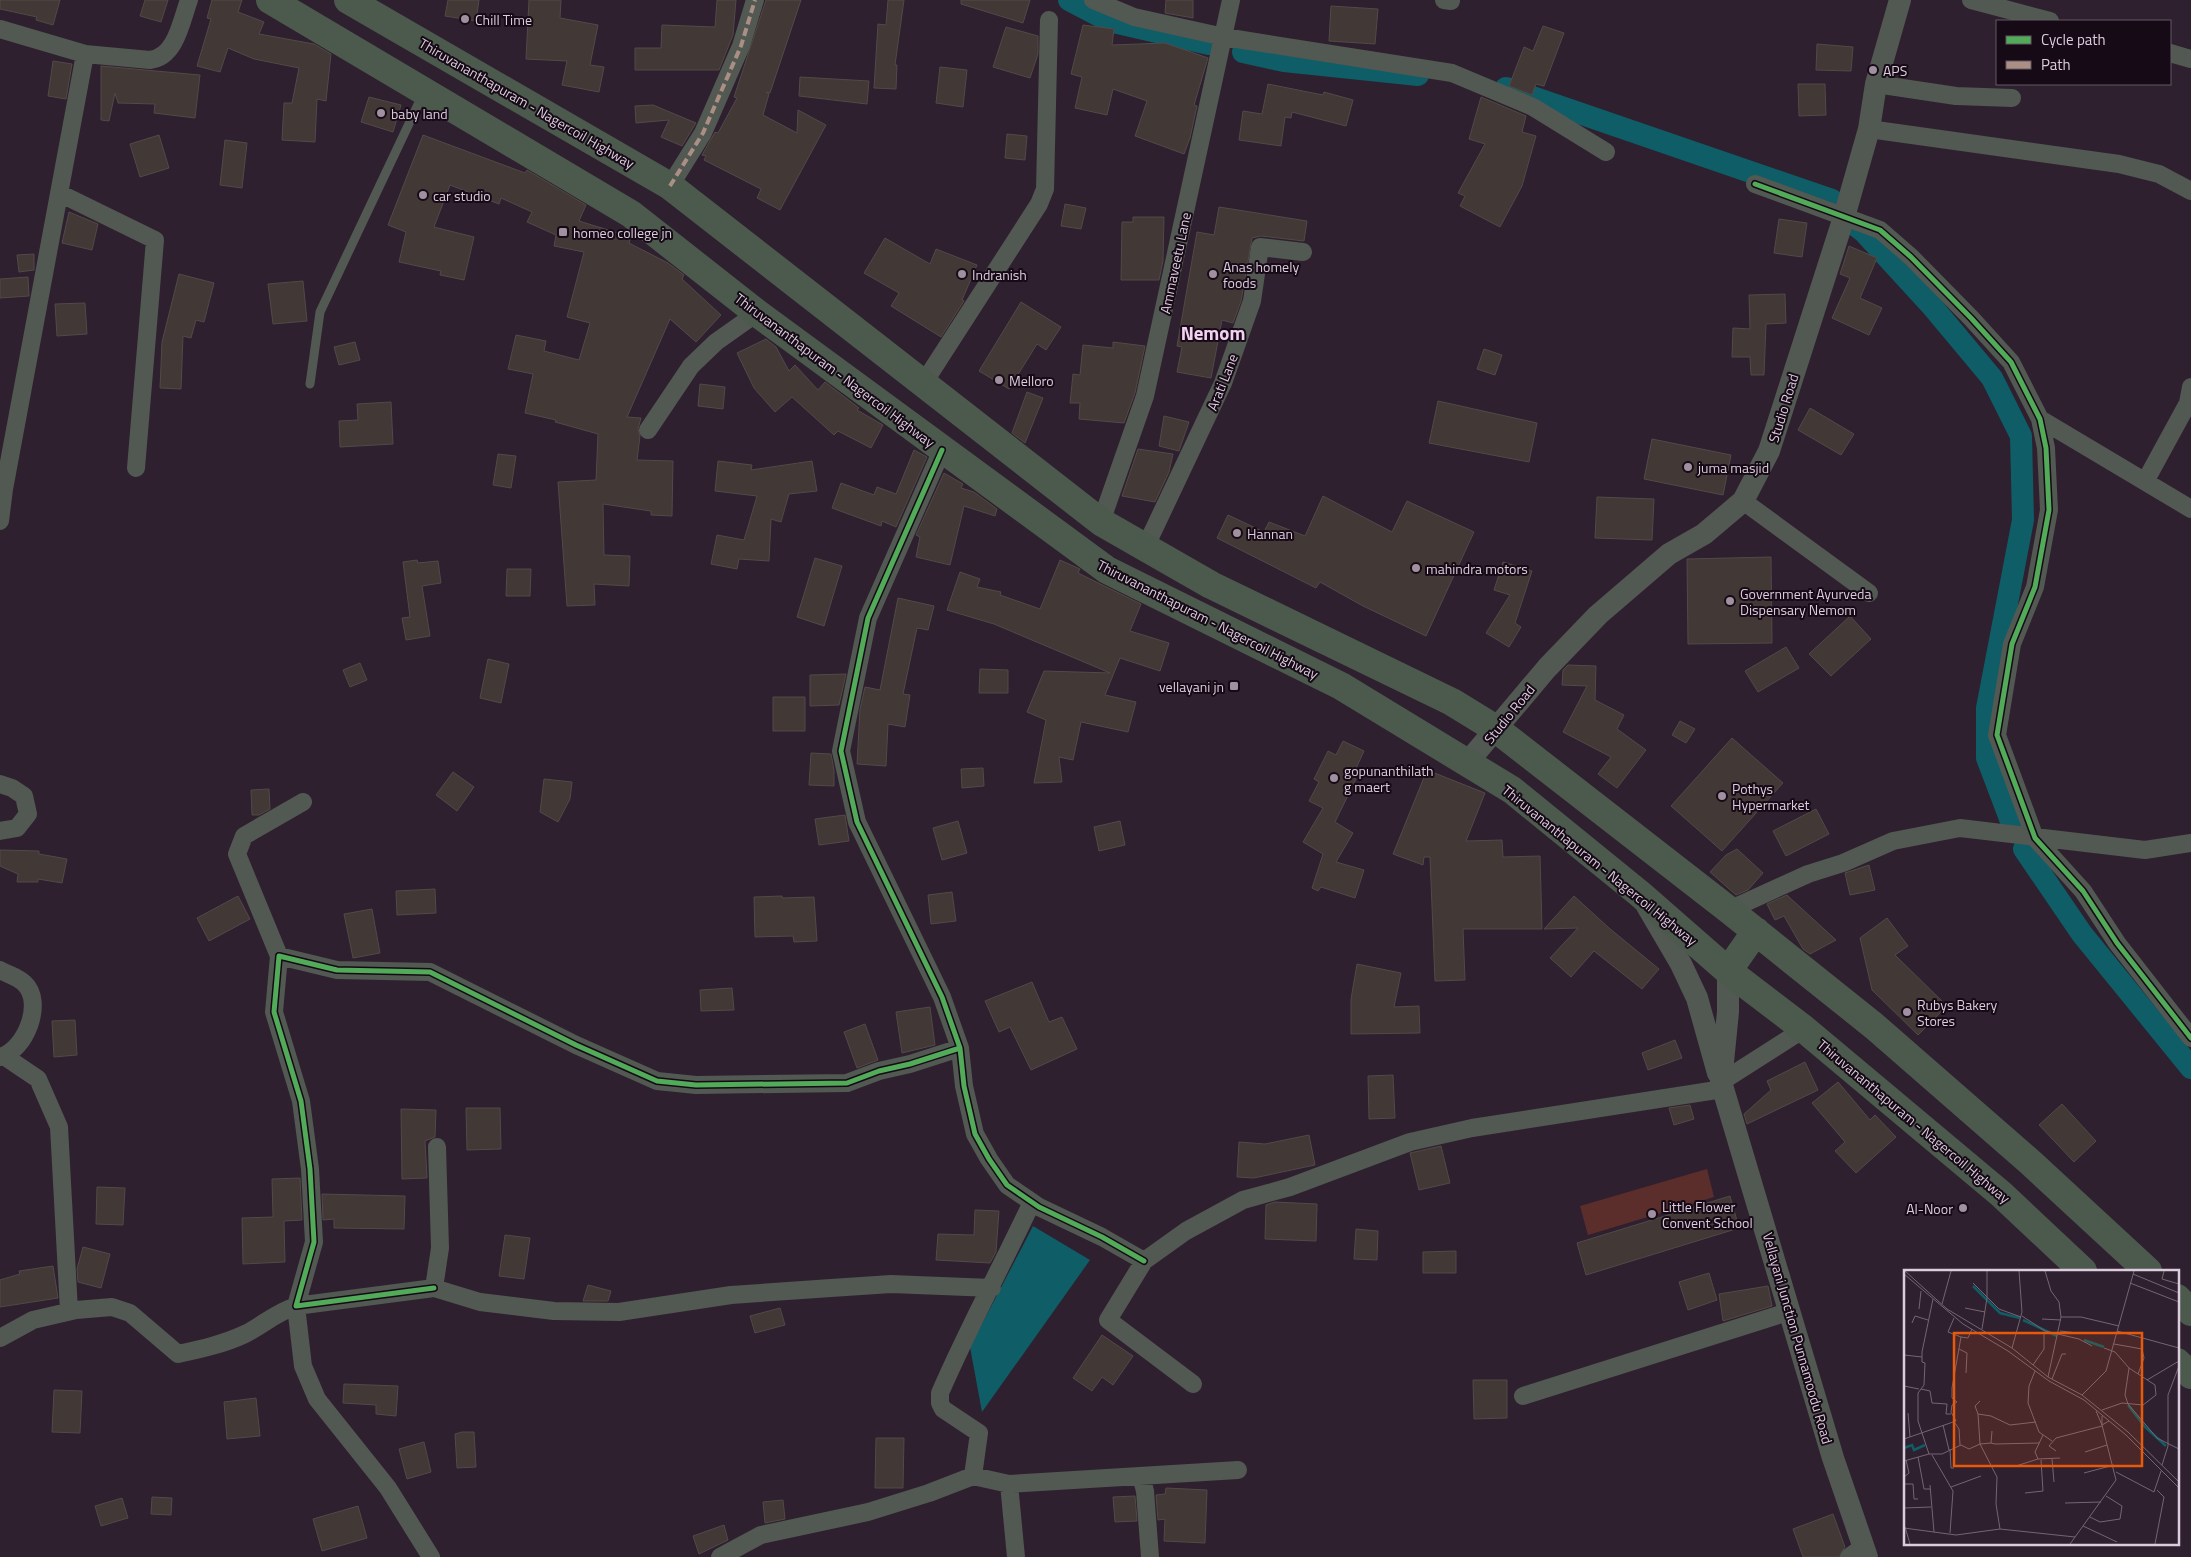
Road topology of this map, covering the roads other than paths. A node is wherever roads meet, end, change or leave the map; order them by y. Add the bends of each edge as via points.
1 (189, 0) edge
2 (270, 0) edge
3 (348, 0) edge
4 (755, 0) edge
5 (1093, 0) edge
6 (1231, 0) edge
7 (1900, 0) edge
8 (1970, 0) edge
9 (1049, 20) dead end
10 (2046, 20) edge
11 (0, 29) edge
12 (1224, 37) junction
13 (2171, 53) edge
14 (84, 54) junction
15 (2191, 59) edge
16 (1876, 84) junction
17 (424, 91) junction
18 (2012, 98) dead end
19 (1869, 129) junction
20 (1606, 152) dead end
21 (1754, 184) dead end
22 (670, 186) junction
23 (2191, 191) edge
24 (59, 193) junction
25 (1844, 217) junction
26 (1302, 252) dead end
27 (757, 313) junction
28 (310, 384) dead end
29 (923, 384) junction
30 (2191, 387) edge
31 (2040, 418) junction
32 (648, 430) dead end
33 (942, 450) junction
34 (136, 468) dead end
35 (2146, 480) junction
36 (1743, 501) junction
37 (2191, 509) edge
38 (0, 521) edge
39 (1101, 522) junction
40 (1145, 548) junction
41 (1869, 593) dead end
42 (1496, 729) junction
43 (1467, 763) junction
44 (0, 784) edge
45 (303, 802) dead end
46 (0, 832) edge
47 (2035, 838) junction
48 (2191, 843) edge
49 (1640, 894) junction
50 (1729, 910) junction
51 (1756, 931) junction
52 (279, 956) junction
53 (0, 970) edge
54 (1728, 971) junction
55 (1804, 1029) junction
56 (2191, 1038) edge
57 (960, 1048) junction
58 (2, 1057) edge
59 (1722, 1086) junction
60 (437, 1147) dead end
61 (1032, 1202) junction
62 (1144, 1261) junction
63 (2082, 1270) edge
64 (2147, 1270) edge
65 (434, 1288) junction
66 (992, 1288) junction
67 (2178, 1299) edge
68 (296, 1306) junction
69 (69, 1311) junction
70 (1791, 1312) junction
71 (2191, 1312) edge
72 (0, 1338) edge
73 (2178, 1363) edge
74 (2191, 1375) edge
75 (1193, 1384) dead end
76 (1523, 1396) dead end
77 (1238, 1470) dead end
78 (973, 1476) junction
79 (1141, 1476) junction
80 (1009, 1484) junction
81 (1860, 1554) edge
82 (432, 1557) edge
83 (720, 1557) edge
84 (1016, 1557) edge
85 (1150, 1557) edge

1 - 14 street via 170,50 159,59
2 - 17 main road, Thiruvananthapuram - Nagercoil Highway
3 - 22 main road, Thiruvananthapuram - Nagercoil Highway
4 - 22 street via 741,46 703,133
5 - 12 street via 1134,17
6 - 12 street, Ammaveetu Lane
7 - 16 street, Studio Road
8 - 10 street
9 - 29 street via 1045,189 1039,204
11 - 14 street
12 - 20 street via 1452,72 1533,107
12 - 39 street, Ammaveetu Lane via 1145,396
13 - 15 street
14 - 24 street
16 - 18 street via 1956,96
16 - 19 street, Studio Road
17 - 27 main road, Thiruvananthapuram - Nagercoil Highway via 631,214
17 - 28 lane via 320,312
19 - 23 street via 2120,164 2159,174
19 - 25 street, Studio Road
21 - 25 street
22 - 29 main road, Thiruvananthapuram - Nagercoil Highway
24 - 34 street via 155,240
24 - 38 street
25 - 31 street via 1880,230 1971,318 2010,362
25 - 36 street, Studio Road via 1769,451
26 - 40 street, Arati Lane via 1260,247 1252,301 1223,383
27 - 32 street via 716,342 691,366
27 - 33 main road, Thiruvananthapuram - Nagercoil Highway
29 - 39 main road, Thiruvananthapuram - Nagercoil Highway
30 - 35 street via 2188,403
31 - 35 street
31 - 47 street via 2046,448 2049,510 2035,586 2012,644 1997,735
33 - 43 main road, Thiruvananthapuram - Nagercoil Highway via 1107,570 1341,686
33 - 57 street via 868,618 841,751 857,822 942,998
35 - 37 street
36 - 41 street
36 - 42 street, Studio Road via 1704,534 1669,554 1598,615 1546,668
39 - 40 main road, Thiruvananthapuram - Nagercoil Highway
40 - 42 main road, Thiruvananthapuram - Nagercoil Highway via 1211,585 1452,702
42 - 43 street, Studio Road
42 - 50 main road, Thiruvananthapuram - Nagercoil Highway
43 - 49 main road, Thiruvananthapuram - Nagercoil Highway via 1512,790
44 - 46 street via 24,796 28,814 17,828
45 - 52 street via 244,836 237,854
47 - 48 street via 2145,850
47 - 50 street via 1960,828 1894,841 1808,874
47 - 56 street via 2083,891 2117,943
49 - 54 main road, Thiruvananthapuram - Nagercoil Highway
49 - 59 street via 1681,964 1696,998
50 - 51 main road, Thiruvananthapuram - Nagercoil Highway
51 - 54 main road
51 - 64 main road, Thiruvananthapuram - Nagercoil Highway via 1889,1039
52 - 57 street via 337,970 430,972 576,1045 657,1081 696,1085 847,1083
52 - 68 street via 274,1012 301,1101 310,1169 314,1242
53 - 58 street via 25,983 32,998 33,1012 25,1038
54 - 55 main road, Thiruvananthapuram - Nagercoil Highway
54 - 59 street, Vellayani Junction Punnamoodu Road
55 - 59 street
55 - 63 main road, Thiruvananthapuram - Nagercoil Highway via 2001,1194
57 - 61 street via 964,1086 975,1134 1007,1185
58 - 69 street via 38,1079 59,1127
59 - 62 street via 1472,1128 1410,1142 1290,1187 1244,1200 1186,1231
59 - 70 street, Vellayani Junction Punnamoodu Road
60 - 65 street via 440,1248
61 - 62 street via 1102,1236
61 - 66 street
62 - 75 street via 1108,1320
65 - 66 street via 480,1302 554,1312 619,1312 731,1295 890,1284
65 - 68 street
66 - 78 street via 964,1337 940,1393 942,1409 979,1433
67 - 71 main road
68 - 69 street via 280,1311 231,1340 178,1354 130,1313 112,1306
68 - 82 street via 304,1366 317,1399 388,1488
69 - 72 street via 33,1320
70 - 76 street
70 - 81 street, Vellayani Junction Punnamoodu Road
73 - 74 main road
77 - 79 street
78 - 80 street
78 - 83 street via 868,1512 762,1535
79 - 80 street
79 - 85 street
80 - 84 street

